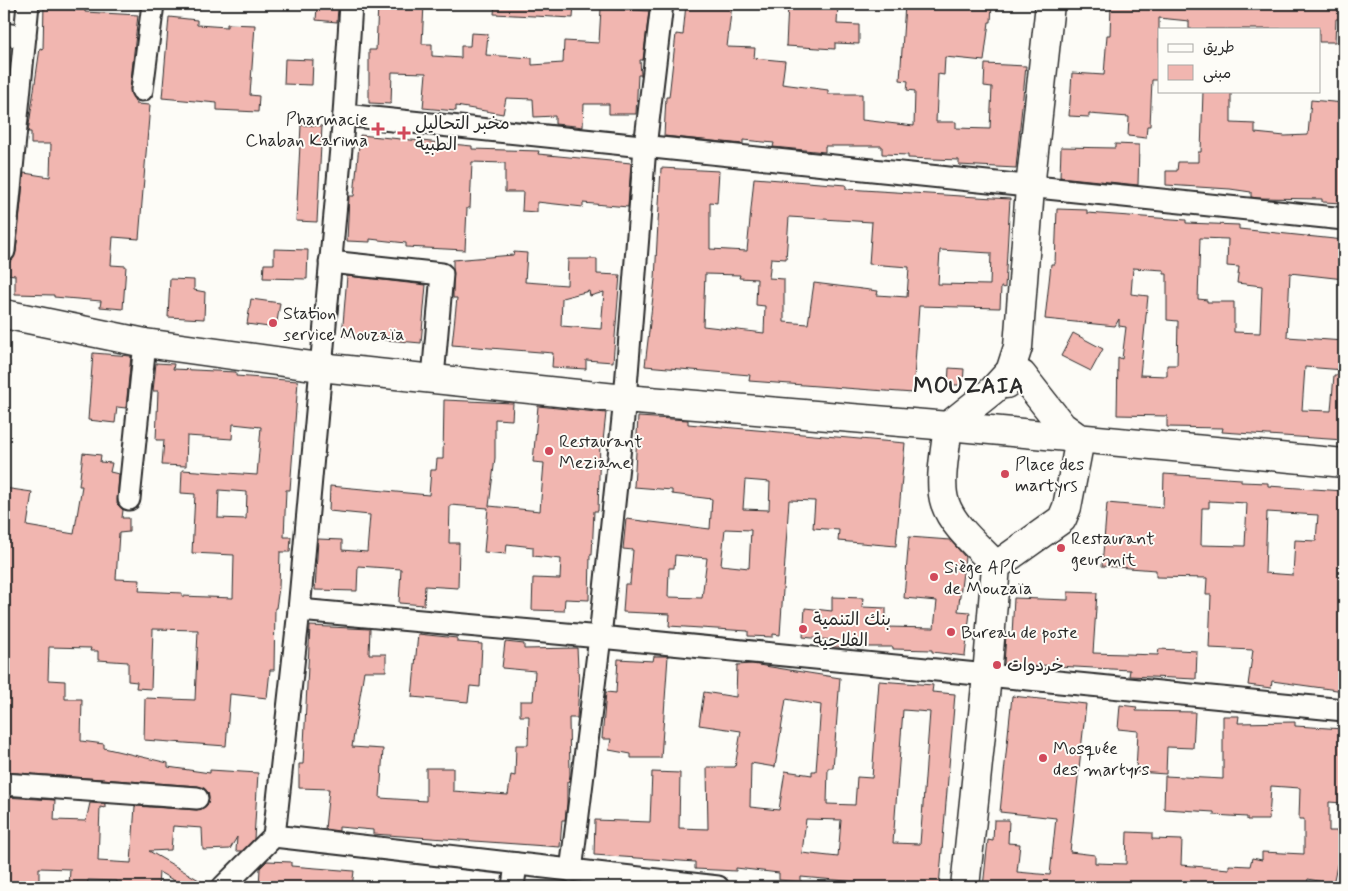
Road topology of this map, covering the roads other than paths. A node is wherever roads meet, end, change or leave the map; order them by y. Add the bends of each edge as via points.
1 (28, 4) edge
2 (153, 4) edge
3 (351, 4) edge
4 (662, 4) edge
5 (1050, 4) edge
6 (4, 34) edge
7 (25, 37) junction
8 (142, 90) dead end
9 (344, 115) junction
10 (646, 147) junction
11 (1030, 188) junction
12 (1344, 219) edge
13 (4, 251) edge
14 (330, 262) junction
15 (4, 314) edge
16 (145, 343) junction
17 (320, 367) junction
18 (433, 378) junction
19 (625, 399) junction
20 (1015, 401) junction
21 (948, 426) junction
22 (1080, 439) junction
23 (1344, 463) edge
24 (129, 499) dead end
25 (996, 566) junction
26 (298, 610) junction
27 (600, 637) junction
28 (987, 676) junction
29 (1344, 710) edge
30 (4, 784) edge
31 (197, 798) dead end
32 (274, 836) junction
33 (516, 864) junction
34 (571, 871) junction
35 (223, 887) edge
36 (513, 887) edge
37 (718, 887) edge
38 (965, 887) edge

1 - 7 street
2 - 8 street
3 - 9 street
4 - 10 street
5 - 11 main road
6 - 7 street
7 - 13 street
9 - 10 street
9 - 14 street
10 - 11 street
10 - 19 street
11 - 12 street
11 - 20 main road
14 - 17 street
14 - 18 street via 442,274
15 - 16 main road
16 - 17 main road
16 - 24 street
17 - 18 main road
17 - 26 street
18 - 19 main road
19 - 21 main road
19 - 27 street
20 - 21 main road
20 - 21 main road via 993,390
20 - 22 main road
20 - 22 main road
21 - 25 main road via 942,488 945,503 953,518
22 - 23 main road
22 - 25 main road via 1062,518
25 - 28 main road
26 - 27 street
26 - 32 street
27 - 28 street
27 - 34 street
28 - 29 street
28 - 38 main road
30 - 31 street
32 - 33 street
32 - 35 street
33 - 34 street
33 - 36 street
34 - 37 street

